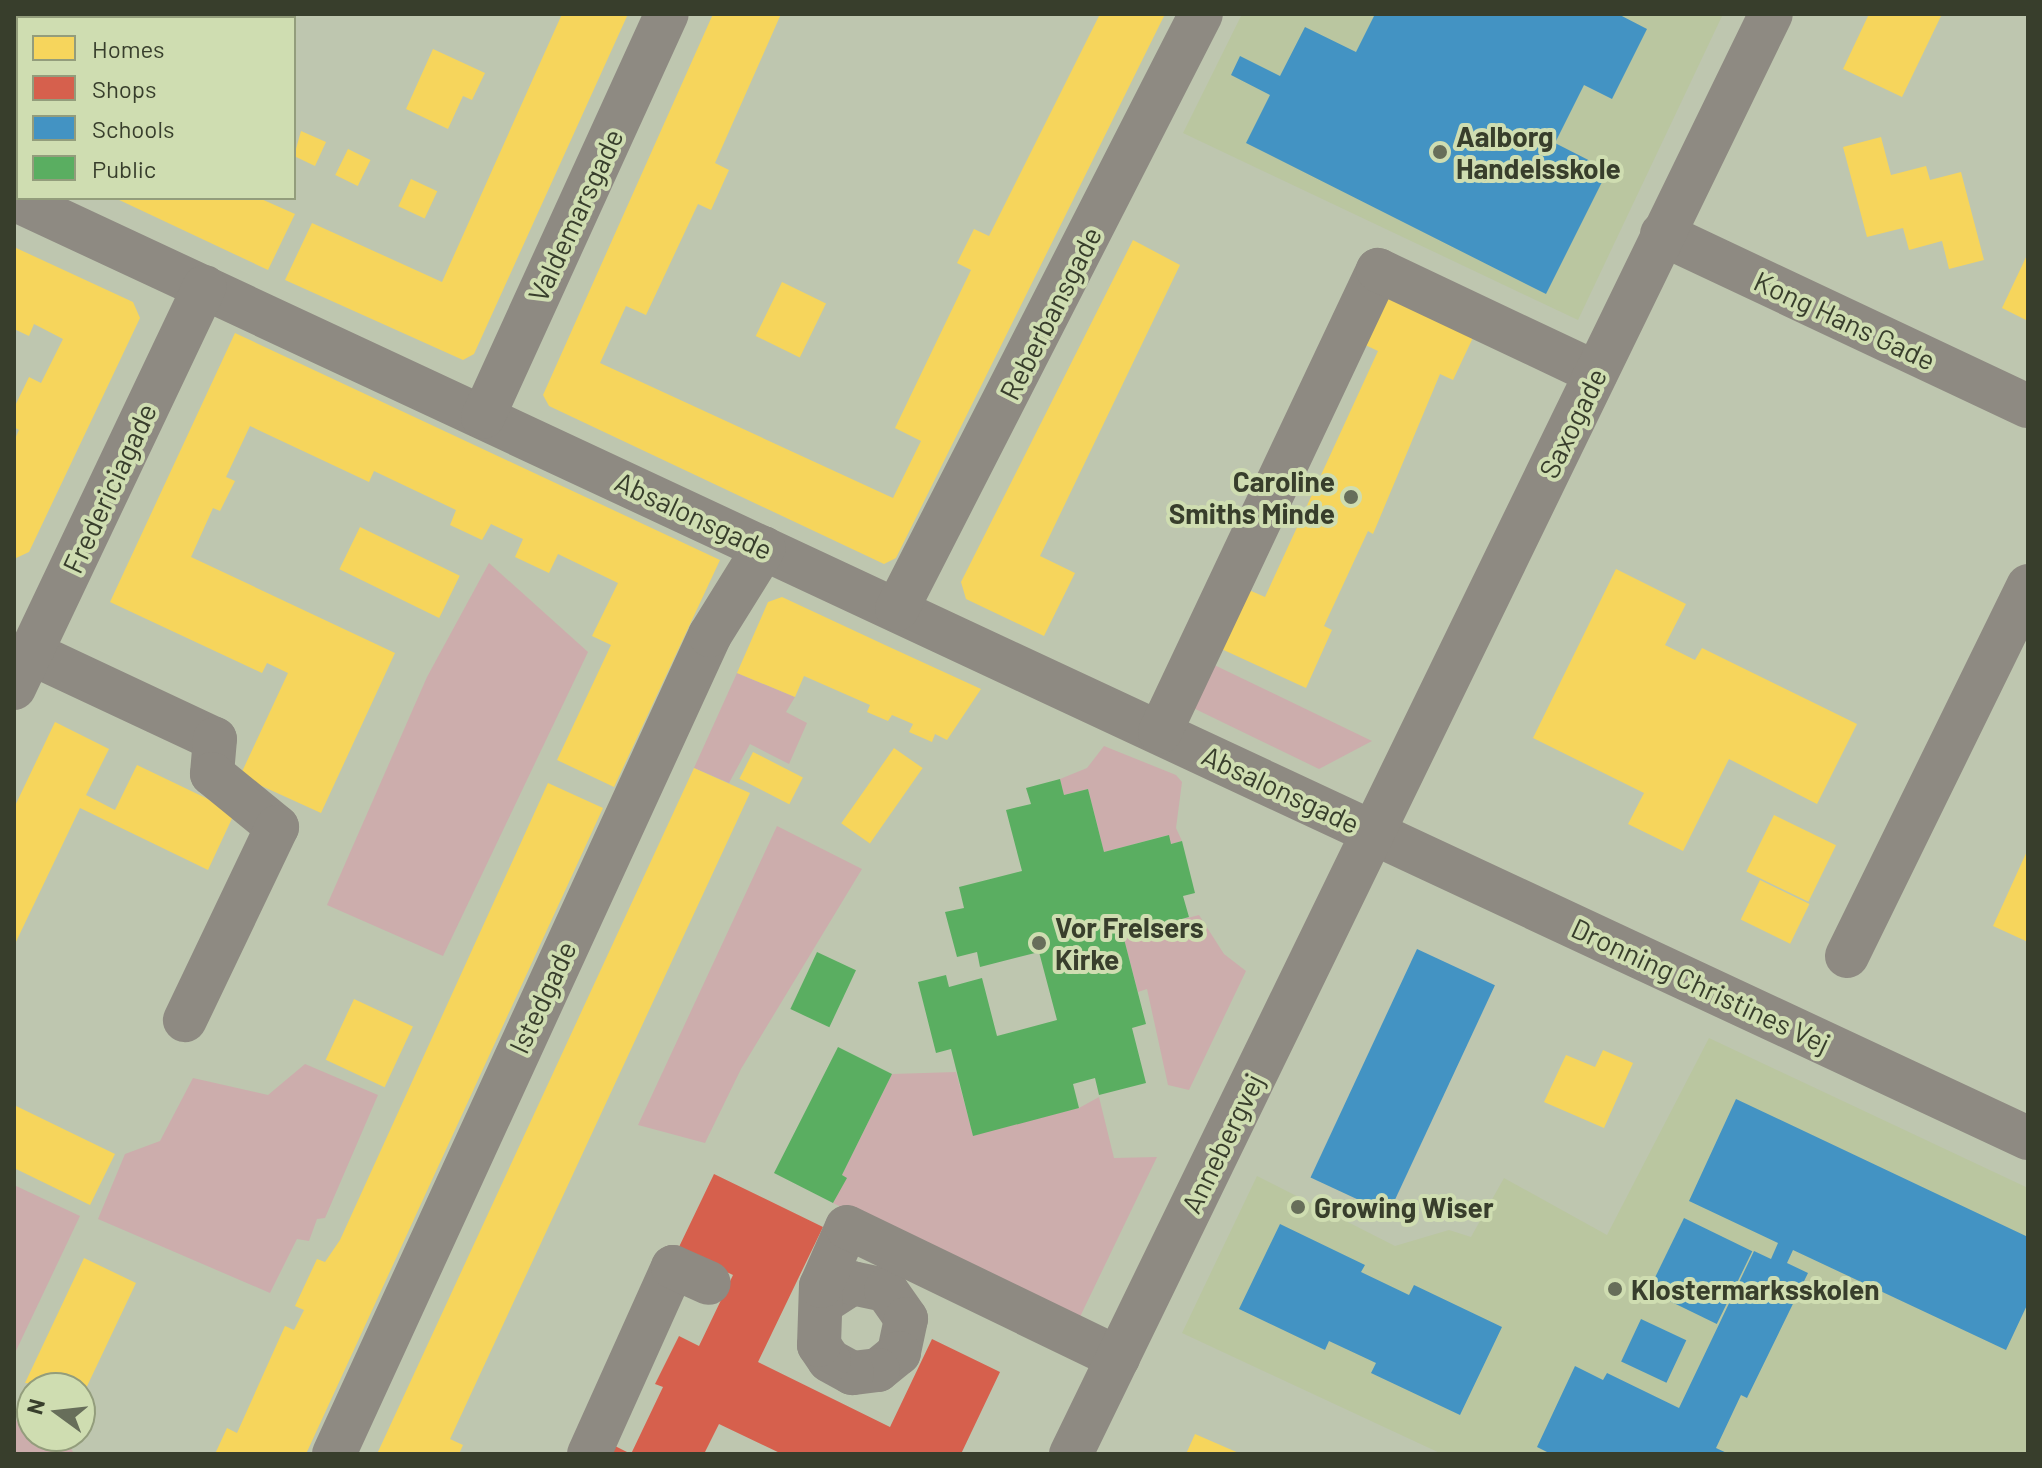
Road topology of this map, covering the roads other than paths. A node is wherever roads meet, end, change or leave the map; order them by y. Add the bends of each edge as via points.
1 (667, 14) edge
2 (1201, 14) edge
3 (1771, 14) edge
4 (16, 200) edge
5 (1662, 234) junction
6 (204, 287) junction
7 (1596, 373) junction
8 (2028, 406) edge
9 (483, 417) junction
10 (764, 548) junction
11 (2028, 586) edge
12 (897, 609) junction
13 (25, 648) edge
14 (1160, 732) junction
15 (1374, 833) junction
16 (1847, 956) dead end
17 (185, 1020) dead end
18 (2028, 1138) edge
19 (709, 1283) dead end
20 (823, 1302) dead end
21 (1118, 1358) junction
22 (334, 1454) edge
23 (589, 1454) edge
24 (1071, 1454) edge

1 - 9 street, Valdemarsgade
2 - 12 street, Reberbansgade
3 - 5 street, Saxogade
4 - 6 street, Absalonsgade
5 - 7 street, Saxogade
5 - 8 street, Kong Hans Gade
6 - 9 street, Absalonsgade
6 - 13 street, Fredericiagade
7 - 14 street via 1378,270
7 - 15 street, Saxogade
9 - 10 street, Absalonsgade
10 - 12 street, Absalonsgade
10 - 22 street, Istedgade via 710,635
11 - 16 street
12 - 14 street, Absalonsgade
13 - 17 street via 215,739 212,774 277,827
14 - 15 street, Absalonsgade
15 - 18 street, Dronning Christines Vej
15 - 21 street, Annebergvej
19 - 23 street via 673,1267
20 - 21 street via 821,1286 847,1227
21 - 24 street, Annebergvej

